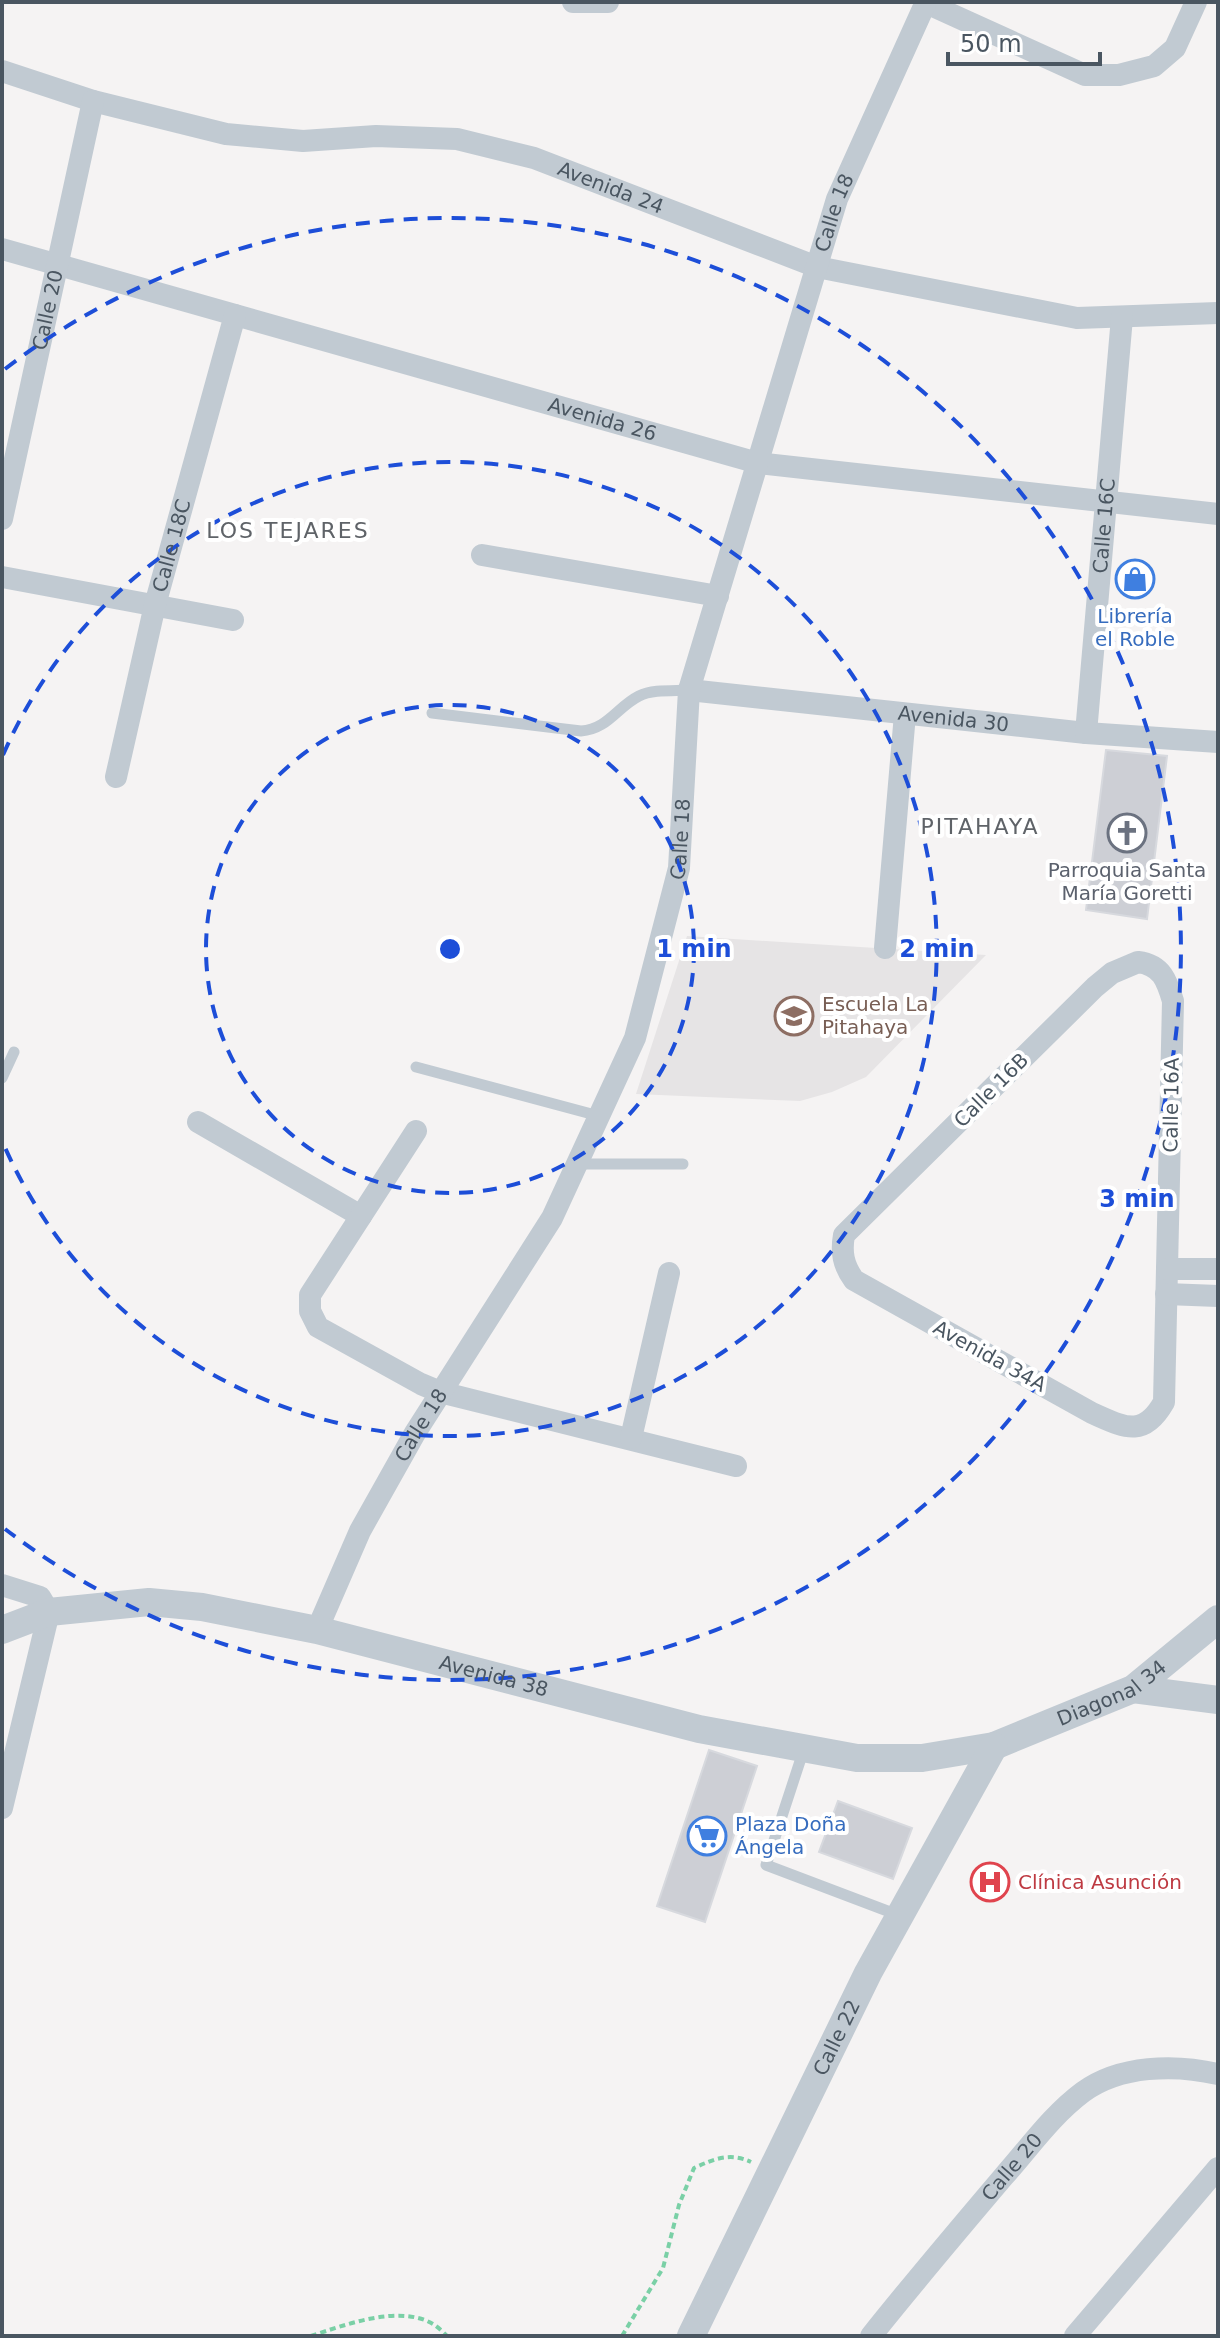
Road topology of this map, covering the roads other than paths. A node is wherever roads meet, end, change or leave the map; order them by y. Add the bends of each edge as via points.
1 (573, 2) edge
2 (608, 2) edge
3 (925, 2) edge
4 (1196, 2) edge
5 (2, 71) edge
6 (93, 101) junction
7 (2, 249) edge
8 (57, 264) junction
9 (817, 267) junction
10 (1218, 313) edge
11 (235, 315) junction
12 (1122, 317) junction
13 (758, 463) junction
14 (1106, 502) junction
15 (1218, 514) edge
16 (2, 519) edge
17 (482, 555) dead end
18 (2, 577) edge
19 (718, 596) junction
20 (155, 605) junction
21 (233, 620) dead end
22 (689, 690) junction
23 (432, 713) dead end
24 (905, 714) junction
25 (1086, 733) junction
26 (1218, 742) edge
27 (116, 777) dead end
28 (885, 948) dead end
29 (1148, 963) joint
30 (14, 1052) dead end
31 (416, 1067) dead end
32 (2, 1078) edge
33 (599, 1116) junction
34 (198, 1122) dead end
35 (416, 1131) dead end
36 (576, 1164) junction
37 (683, 1164) dead end
38 (361, 1216) junction
39 (844, 1235) joint
40 (1167, 1269) junction
41 (1218, 1269) edge
42 (669, 1273) dead end
43 (1166, 1294) junction
44 (1218, 1296) edge
45 (440, 1392) junction
46 (1164, 1402) joint
47 (631, 1438) junction
48 (736, 1466) dead end
49 (2, 1585) edge
50 (49, 1612) junction
51 (1218, 1619) edge
52 (2, 1630) edge
53 (317, 1630) junction
54 (1133, 1689) junction
55 (1218, 1700) edge
56 (994, 1746) junction
57 (804, 1748) junction
58 (2, 1808) edge
59 (899, 1916) junction
60 (1218, 2074) edge
61 (1218, 2168) edge
62 (691, 2336) edge
63 (871, 2336) edge
64 (1075, 2336) edge

1 - 2 street
3 - 4 street via 1085,75 1119,75 1154,66 1175,48
3 - 9 street, Calle 18 via 837,199
5 - 6 street, Avenida 24
6 - 8 street, Calle 20
6 - 9 street, Avenida 24 via 226,134 303,141 376,136 457,139 534,158
7 - 8 street, Avenida 26
8 - 11 street, Avenida 26
8 - 16 street, Calle 20
9 - 12 street, Avenida 24 via 1077,318
9 - 13 street, Calle 18
10 - 12 street, Avenida 24
11 - 13 street, Avenida 26
11 - 20 street, Calle 18C
12 - 14 street, Calle 16C
13 - 14 street, Avenida 26
13 - 19 street, Calle 18
14 - 15 street, Avenida 26
14 - 25 street, Calle 16C
17 - 19 street
18 - 20 street
19 - 22 street, Calle 18
20 - 21 street
20 - 27 street, Calle 18C
22 - 23 lane via 644,694 595,730
22 - 24 street, Avenida 30
22 - 33 street, Calle 18 via 679,868 635,1038
24 - 25 street, Avenida 30
24 - 28 street
25 - 26 street, Avenida 30
29 - 39 street, Calle 16B via 1129,964 1095,987
29 - 40 street, Calle 16A via 1159,969 1173,1001
30 - 32 lane
31 - 33 lane
33 - 36 street, Calle 18
34 - 38 street
35 - 38 street
36 - 37 lane
36 - 45 street, Calle 18 via 552,1218
38 - 45 street via 310,1295 310,1311 318,1327
39 - 46 street, Avenida 34A via 844,1260 854,1280 1092,1413 1135,1427 1157,1415
40 - 41 street
40 - 43 street, Calle 16A
42 - 47 street
43 - 44 street
43 - 46 street, Calle 16A
45 - 47 street
45 - 53 street, Calle 18 via 360,1531
47 - 48 street
49 - 50 street via 40,1597
50 - 52 street, Avenida 38
50 - 53 street, Avenida 38 via 149,1602
50 - 58 street
51 - 54 street, Diagonal 34
53 - 57 street, Avenida 38 via 699,1729
54 - 55 street
54 - 56 street, Diagonal 34
56 - 57 street, Avenida 38 via 909,1758 857,1758
56 - 59 street, Calle 22
57 - 59 lane via 766,1865
59 - 62 street, Calle 22
60 - 63 street, Calle 20 via 1193,2068 1147,2069 1084,2091 1054,2118
61 - 64 street

